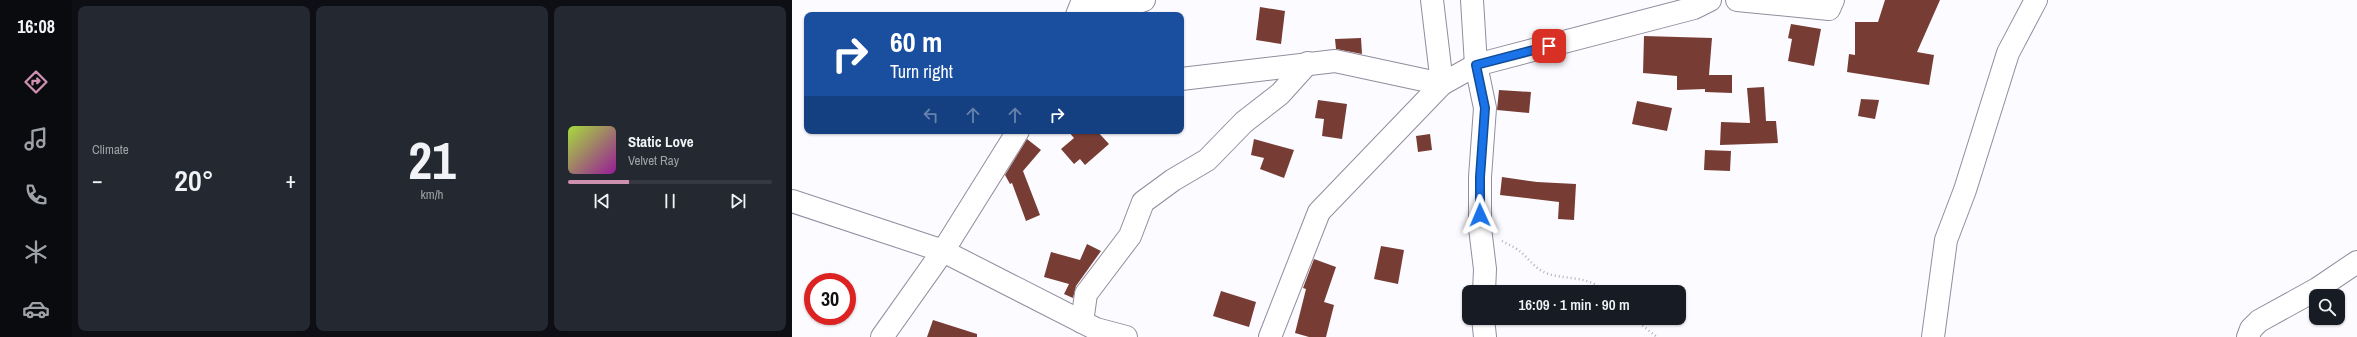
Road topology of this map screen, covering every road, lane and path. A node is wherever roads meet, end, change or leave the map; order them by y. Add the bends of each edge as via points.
1 (1083, 0) edge
2 (1092, 0) edge
3 (1144, 0) edge
4 (1432, 0) edge
5 (1472, 0) edge
6 (1710, 0) edge
7 (1737, 0) edge
8 (1833, 0) edge
9 (2036, 0) edge
10 (1078, 12) edge
11 (1112, 12) edge
12 (1116, 12) edge
13 (1308, 63) junction
14 (1476, 65) junction
15 (1184, 80) edge
16 (1442, 84) junction
17 (1016, 134) edge
18 (792, 201) edge
19 (1482, 240) junction
20 (943, 251) junction
21 (2357, 262) edge
22 (1484, 285) edge
23 (1594, 285) edge
24 (1082, 322) junction
25 (1484, 325) edge
26 (1642, 325) edge
27 (882, 337) edge
28 (1126, 337) edge
29 (1270, 337) edge
30 (1485, 337) edge
31 (1657, 337) edge
32 (1933, 337) edge
33 (2248, 337) edge

1 - 10 street
2 - 11 street
3 - 12 street
4 - 16 street
5 - 14 street
6 - 14 street via 1694,8
7 - 8 street via 1829,9
9 - 32 street via 2008,53 1965,190 1946,240
13 - 15 street
13 - 16 street via 1335,61
13 - 24 street via 1280,94 1244,122 1208,160 1173,180 1143,202 1130,236 1086,294
14 - 16 street
14 - 19 street via 1485,108 1480,177
16 - 29 street via 1319,212
17 - 20 street
18 - 20 street
19 - 22 street
19 - 23 path via 1498,239 1518,250 1542,272 1579,278
20 - 24 street
20 - 27 street
21 - 33 street via 2317,290 2259,321 2251,329
24 - 28 street via 1096,329
25 - 30 street
26 - 31 path

